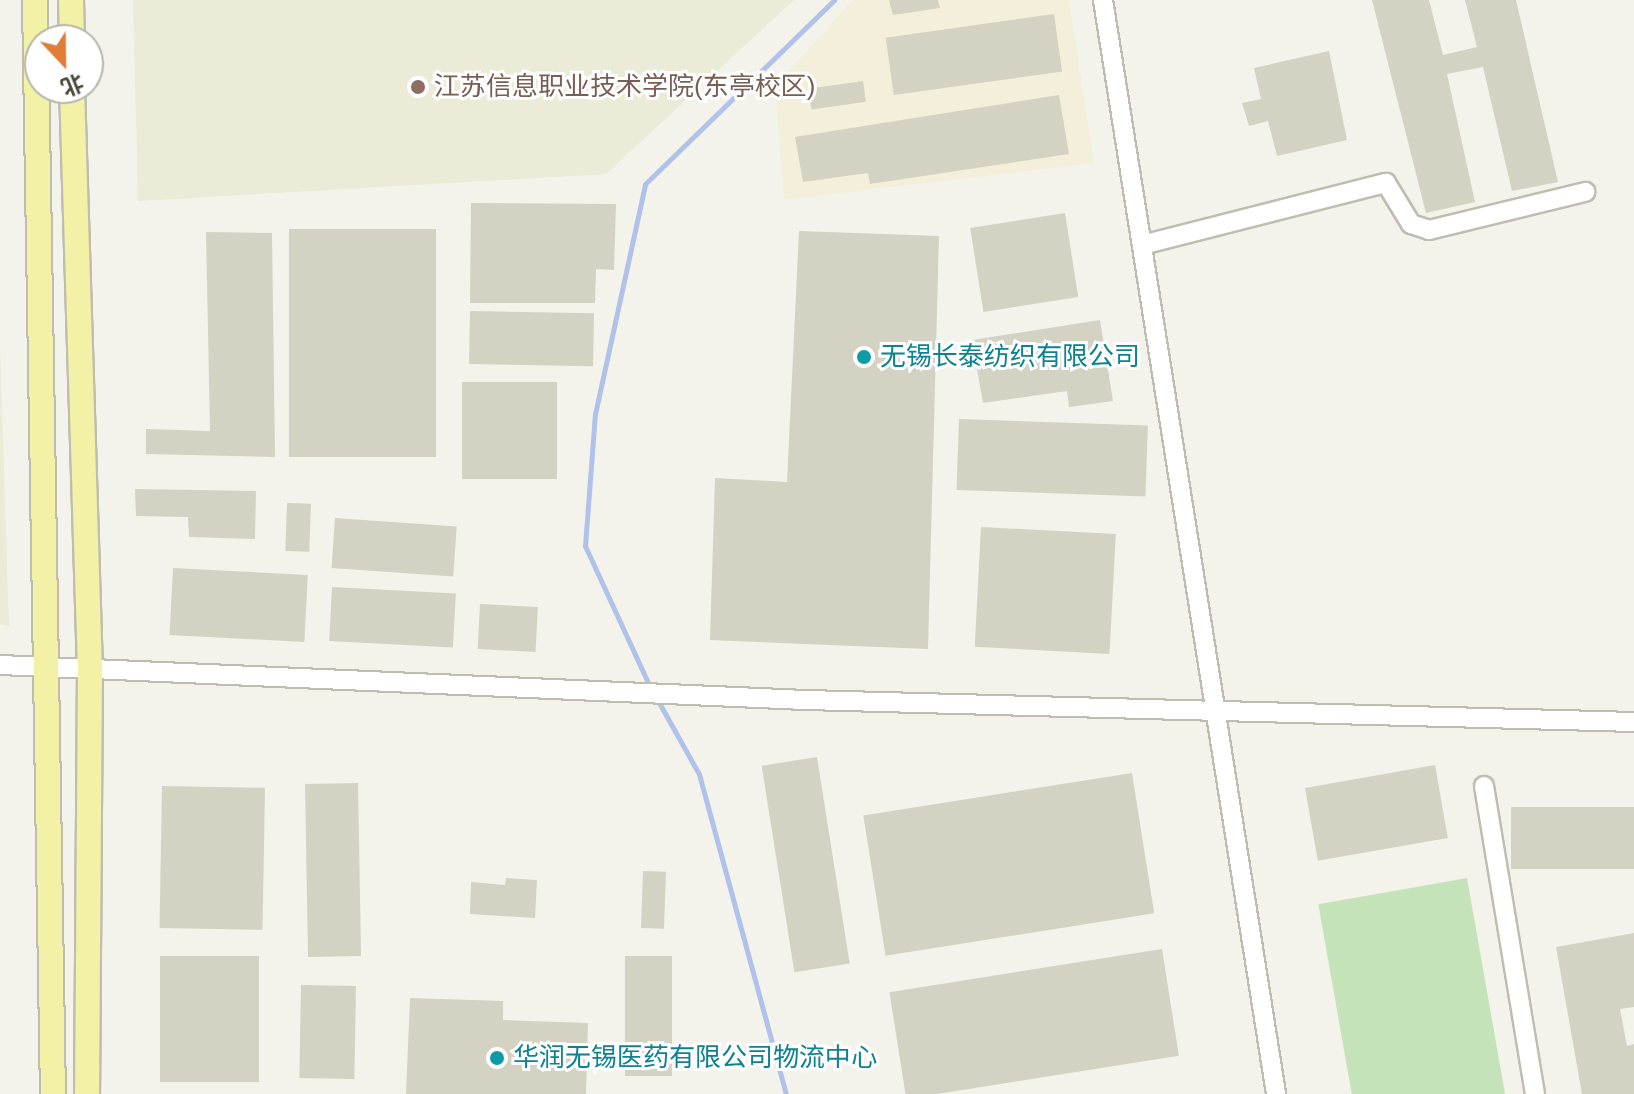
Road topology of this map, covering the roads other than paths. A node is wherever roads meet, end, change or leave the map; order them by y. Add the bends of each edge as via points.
1 (35, 0) edge
2 (71, 0) edge
3 (1103, 0) edge
4 (72, 24) edge
5 (72, 104) edge
6 (1585, 192) dead end
7 (1142, 245) junction
8 (0, 665) edge
9 (47, 667) junction
10 (90, 669) junction
11 (1216, 711) junction
12 (1634, 722) edge
13 (1484, 786) dead end
14 (53, 1094) edge
15 (87, 1094) edge
16 (1276, 1094) edge
17 (1535, 1094) edge

1 - 9 main road
2 - 4 main road
3 - 7 street
5 - 10 main road
6 - 7 street via 1429,230 1411,224 1386,183
7 - 11 street
8 - 9 street
9 - 10 street
9 - 14 main road
10 - 11 street
10 - 15 main road
11 - 12 street
11 - 16 street
13 - 17 street

